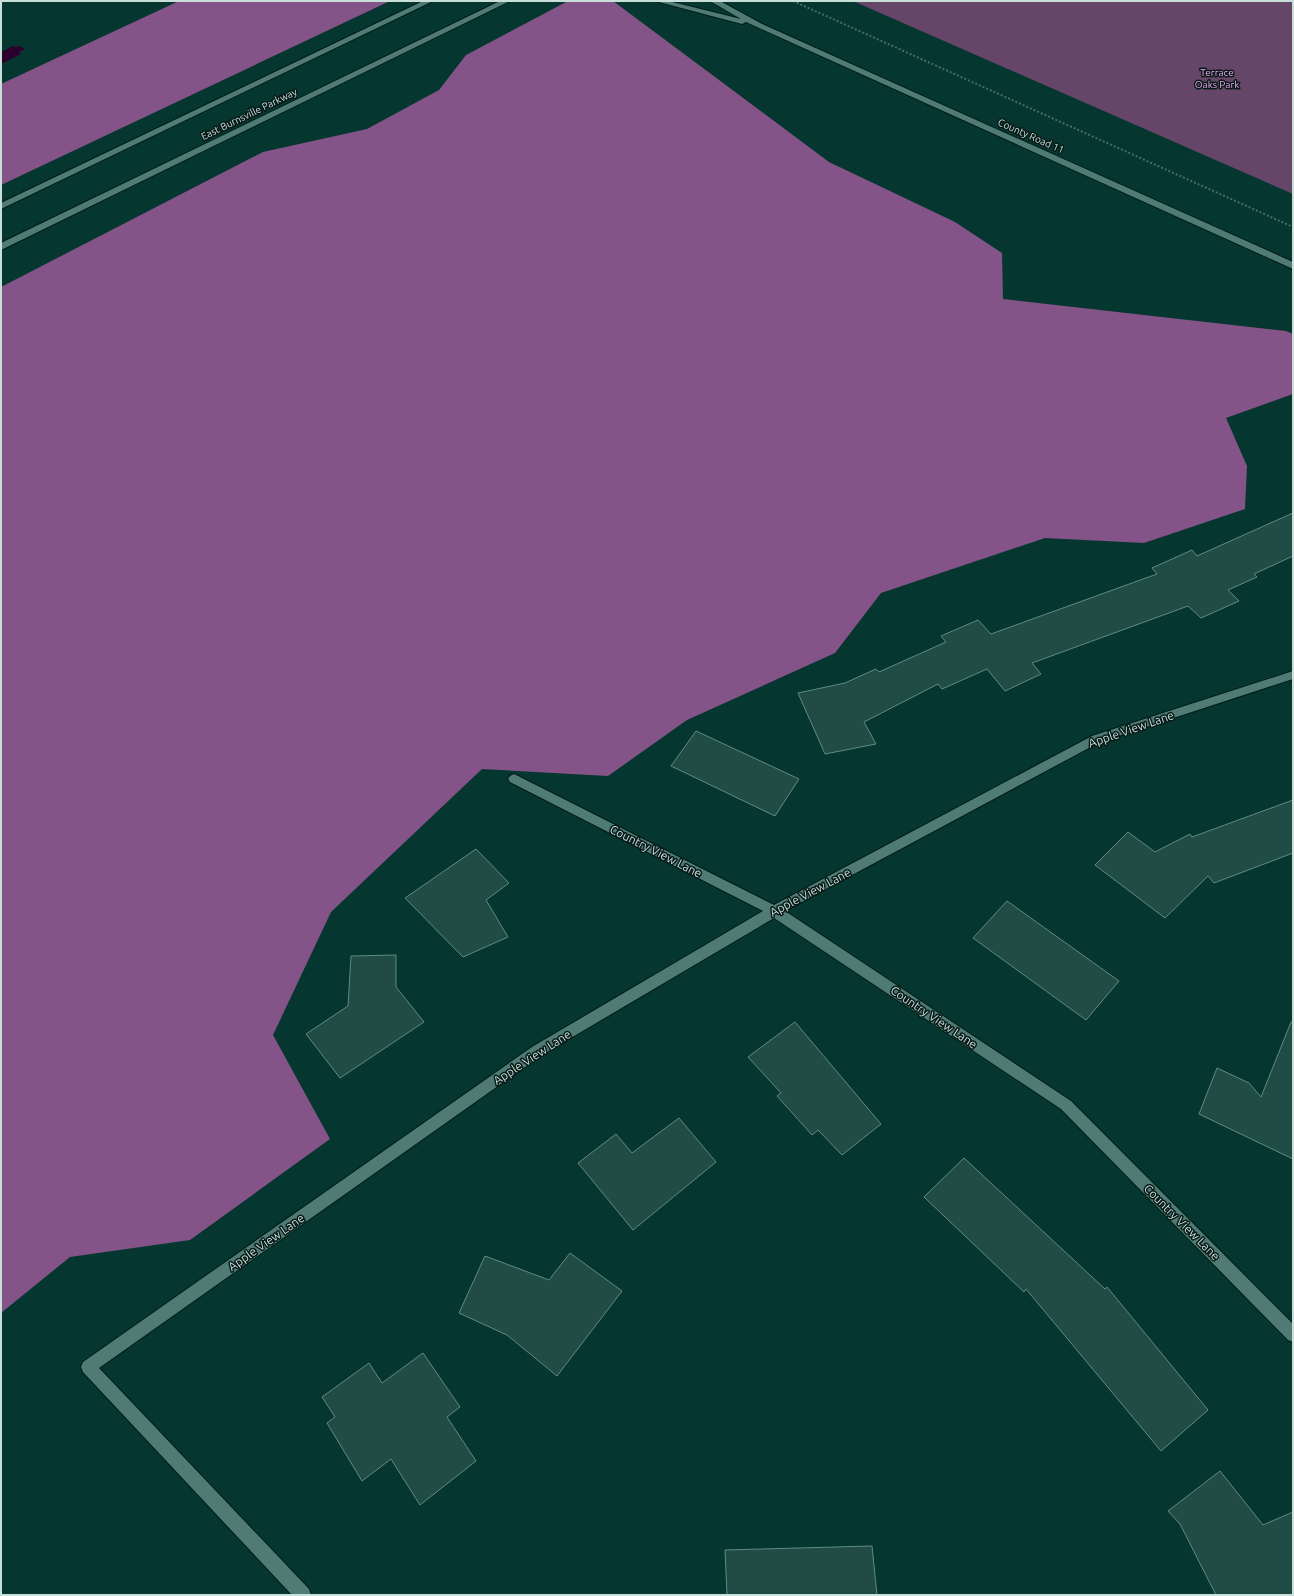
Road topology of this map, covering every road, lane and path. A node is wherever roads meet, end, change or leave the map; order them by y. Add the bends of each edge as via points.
1 (429, 1) edge
2 (506, 1) edge
3 (659, 1) edge
4 (714, 1) edge
5 (793, 1) edge
6 (759, 26) junction
7 (1, 206) edge
8 (1293, 227) edge
9 (1, 247) edge
10 (1293, 266) edge
11 (1293, 675) edge
12 (514, 780) dead end
13 (774, 911) junction
14 (1293, 1335) edge
15 (302, 1595) edge

1 - 7 street, East Burnsville Parkway
2 - 9 street, East Burnsville Parkway
3 - 6 street, County Road 11
4 - 6 street, County Road 11
5 - 8 path
6 - 10 street, County Road 11
11 - 13 street, Apple View Lane via 1096,739
12 - 13 street, Country View Lane
13 - 14 street, Country View Lane via 1066,1105
13 - 15 street, Apple View Lane via 537,1051 88,1367

